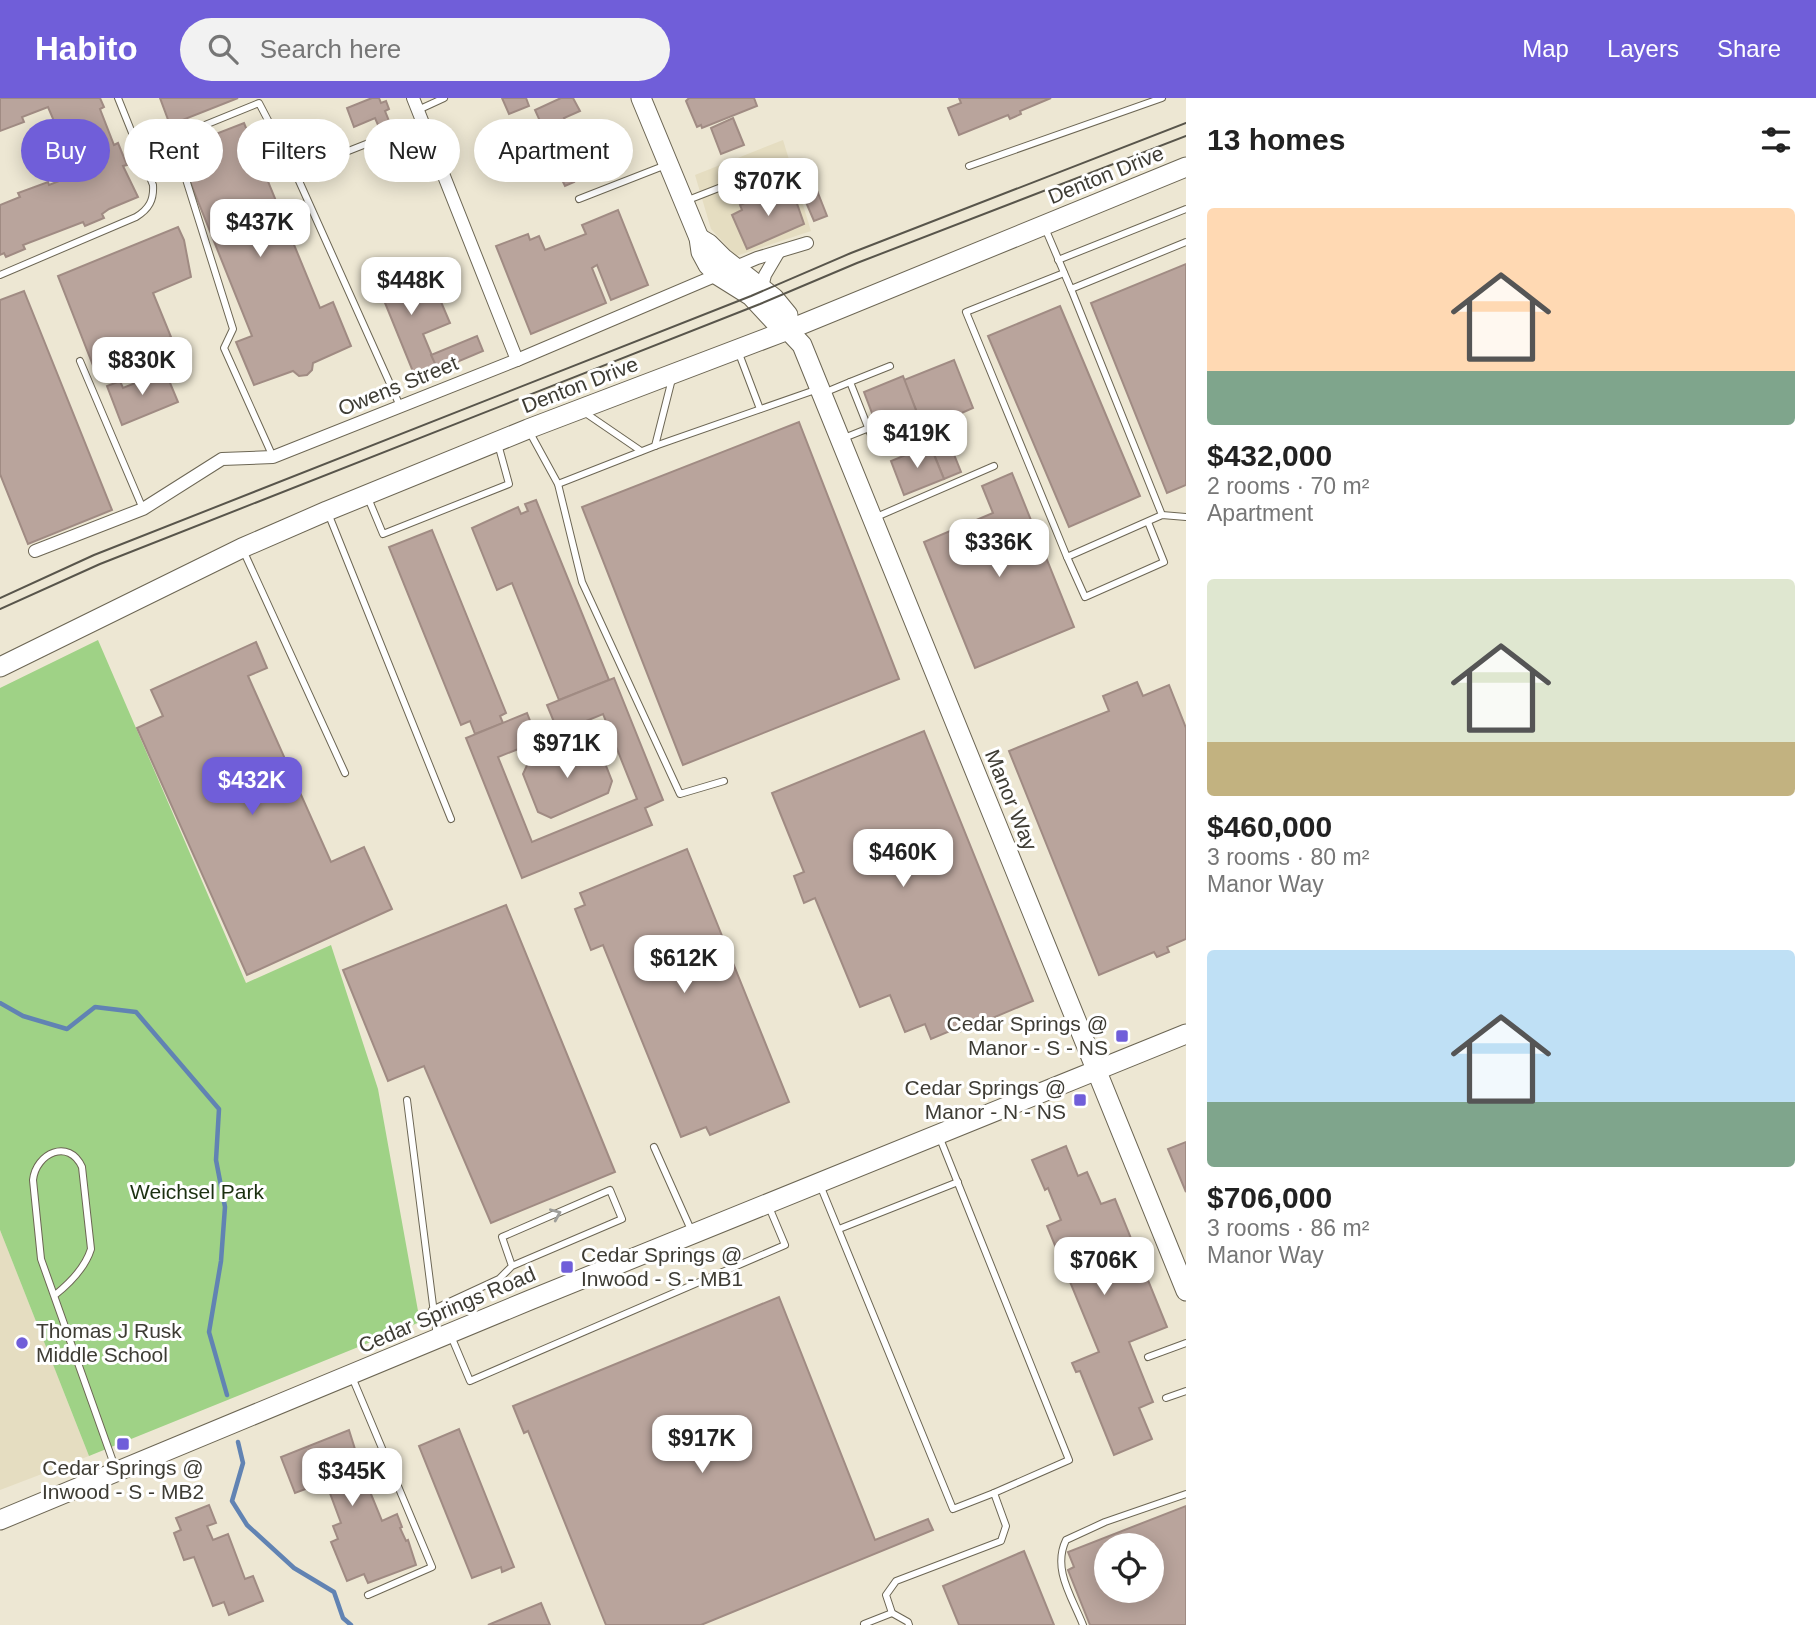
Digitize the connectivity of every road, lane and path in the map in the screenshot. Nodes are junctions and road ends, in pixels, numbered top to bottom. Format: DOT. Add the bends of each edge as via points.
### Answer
graph roads {
  1 [pos="118,98"];
  2 [pos="444,98"];
  3 [pos="641,98"];
  4 [pos="1162,98"];
  5 [pos="418,110"];
  6 [pos="267,119"];
  7 [pos="350,144"];
  8 [pos="668,165"];
  9 [pos="969,166"];
  10 [pos="1186,167"];
  11 [pos="765,170"];
  12 [pos="299,182"];
  13 [pos="579,199"];
  14 [pos="683,201"];
  15 [pos="1186,209"];
  16 [pos="1043,225"];
  17 [pos="807,243"];
  18 [pos="1186,243"];
  19 [pos="778,253"];
  20 [pos="1058,260"];
  21 [pos="727,272"];
  22 [pos="1064,273"];
  23 [pos="0,275"];
  24 [pos="762,287"];
  25 [pos="1071,289"];
  26 [pos="788,330"];
  27 [pos="737,349"];
  28 [pos="517,360"];
  29 [pos="80,361"];
  30 [pos="890,366"];
  31 [pos="673,374"];
  32 [pos="850,382"];
  33 [pos="821,391"];
  34 [pos="400,407"];
  35 [pos="580,409"];
  36 [pos="760,409"];
  37 [pos="869,428"];
  38 [pos="917,428"];
  39 [pos="528,429"];
  40 [pos="841,440"];
  41 [pos="497,442"];
  42 [pos="655,446"];
  43 [pos="642,451"];
  44 [pos="273,457"];
  45 [pos="994,466"];
  46 [pos="558,484"];
  47 [pos="367,495"];
  48 [pos="143,509"];
  49 [pos="327,511"];
  50 [pos="1162,516"];
  51 [pos="1186,517"];
  52 [pos="873,518"];
  53 [pos="1148,522"];
  54 [pos="242,548"];
  55 [pos="35,551"];
  56 [pos="1067,557"];
  57 [pos="0,667"];
  58 [pos="345,773"];
  59 [pos="724,781"];
  60 [pos="451,819"];
  61 [pos="1186,1034"];
  62 [pos="1096,1071"];
  63 [pos="407,1100"];
  64 [pos="939,1135"];
  65 [pos="654,1147"];
  66 [pos="958,1182"];
  67 [pos="820,1183"];
  68 [pos="768,1204"];
  69 [pos="839,1229"];
  70 [pos="693,1234"];
  71 [pos="512,1266"];
  72 [pos="1186,1291"];
  73 [pos="55,1295"];
  74 [pos="432,1310"];
  75 [pos="444,1336"];
  76 [pos="1186,1343"];
  77 [pos="1148,1357"];
  78 [pos="351,1375"];
  79 [pos="1186,1391"];
  80 [pos="1166,1398"];
  81 [pos="116,1472"];
  82 [pos="994,1493"];
  83 [pos="1186,1494"];
  84 [pos="0,1520"];
  85 [pos="368,1595"];
  86 [pos="892,1613"];
  87 [pos="863,1625"];
  88 [pos="909,1625"];
  89 [pos="1083,1625"];
  1 -- 23 [label="lane" via="153,185 148,207"];
  2 -- 5 [label="lane"];
  3 -- 8 [label="main road, Manor Way"];
  4 -- 9 [label="lane"];
  5 -- 7 [label="lane"];
  5 -- 28 [label="street"];
  6 -- 44 [label="lane" via="259,103 173,138 233,329 224,348"];
  8 -- 13 [label="lane"];
  8 -- 14 [label="main road, Manor Way"];
  10 -- 16 [label="main road, Denton Drive"];
  11 -- 14 [label="lane"];
  12 -- 34 [label="lane"];
  14 -- 21 [label="main road, Manor Way" via="699,238 709,244"];
  15 -- 20 [label="lane"];
  16 -- 20 [label="lane"];
  16 -- 26 [label="main road, Denton Drive"];
  17 -- 19 [label="street, Owens Street"];
  18 -- 25 [label="lane"];
  19 -- 21 [label="street, Owens Street"];
  19 -- 24 [label="street"];
  20 -- 22 [label="lane"];
  21 -- 24 [label="main road, Manor Way"];
  21 -- 26 [label="main road, Manor Way"];
  21 -- 28 [label="street, Owens Street"];
  22 -- 25 [label="lane"];
  22 -- 56 [label="lane" via="966,312"];
  24 -- 26 [label="main road, Manor Way" via="788,315"];
  25 -- 50 [label="lane"];
  26 -- 27 [label="main road, Denton Drive"];
  26 -- 33 [label="main road, Manor Way" via="802,345"];
  27 -- 31 [label="main road, Denton Drive"];
  27 -- 36 [label="lane"];
  28 -- 34 [label="street, Owens Street"];
  29 -- 48 [label="lane"];
  30 -- 32 [label="lane"];
  31 -- 35 [label="main road, Denton Drive"];
  31 -- 42 [label="lane"];
  32 -- 33 [label="lane"];
  32 -- 37 [label="lane"];
  33 -- 36 [label="lane"];
  33 -- 40 [label="main road, Manor Way"];
  34 -- 44 [label="street, Owens Street"];
  35 -- 39 [label="main road, Denton Drive"];
  35 -- 43 [label="lane"];
  36 -- 42 [label="lane"];
  37 -- 38 [label="lane" via="875,445"];
  37 -- 40 [label="lane"];
  39 -- 41 [label="main road, Denton Drive"];
  39 -- 46 [label="lane"];
  40 -- 52 [label="main road, Manor Way"];
  41 -- 47 [label="main road, Denton Drive"];
  41 -- 47 [label="lane" via="509,484 383,534"];
  42 -- 43 [label="lane"];
  43 -- 46 [label="lane"];
  44 -- 48 [label="street, Owens Street" via="222,459"];
  45 -- 52 [label="lane"];
  46 -- 59 [label="lane" via="582,582 680,794"];
  47 -- 49 [label="main road, Denton Drive"];
  48 -- 55 [label="street, Owens Street"];
  49 -- 54 [label="main road, Denton Drive"];
  49 -- 60 [label="lane"];
  50 -- 51 [label="lane"];
  50 -- 53 [label="lane"];
  52 -- 62 [label="main road, Manor Way"];
  53 -- 56 [label="lane"];
  53 -- 56 [label="lane" via="1164,562 1085,597"];
  54 -- 57 [label="main road, Denton Drive"];
  54 -- 58 [label="lane"];
  61 -- 62 [label="main road, Cedar Springs Road"];
  62 -- 64 [label="main road, Cedar Springs Road"];
  62 -- 72 [label="main road, Manor Way"];
  63 -- 74 [label="lane"];
  64 -- 66 [label="lane"];
  64 -- 67 [label="main road, Cedar Springs Road"];
  65 -- 70 [label="lane"];
  66 -- 69 [label="lane"];
  66 -- 82 [label="lane" via="1069,1460"];
  67 -- 68 [label="main road, Cedar Springs Road"];
  67 -- 69 [label="lane"];
  68 -- 70 [label="main road, Cedar Springs Road"];
  68 -- 75 [label="lane" via="785,1245 470,1381"];
  69 -- 82 [label="lane" via="953,1509"];
  70 -- 75 [label="main road, Cedar Springs Road"];
  71 -- 71 [label="lane, one-way" via="502,1237 610,1191 622,1219"];
  71 -- 74 [label="lane" via="499,1279"];
  73 -- 73 [label="lane" via="70,1283 92,1249 82,1167 71,1153 52,1153 34,1171 41,1259"];
  73 -- 81 [label="lane"];
  74 -- 75 [label="lane"];
  75 -- 78 [label="main road, Cedar Springs Road"];
  76 -- 77 [label="lane"];
  78 -- 81 [label="main road, Cedar Springs Road"];
  78 -- 85 [label="lane" via="432,1567"];
  79 -- 80 [label="lane"];
  81 -- 84 [label="main road, Cedar Springs Road"];
  82 -- 86 [label="lane" via="1006,1527 1001,1541 895,1581 887,1595"];
  83 -- 89 [label="lane" via="1066,1540 1060,1569"];
  86 -- 87 [label="lane"];
  86 -- 88 [label="lane"];
}
